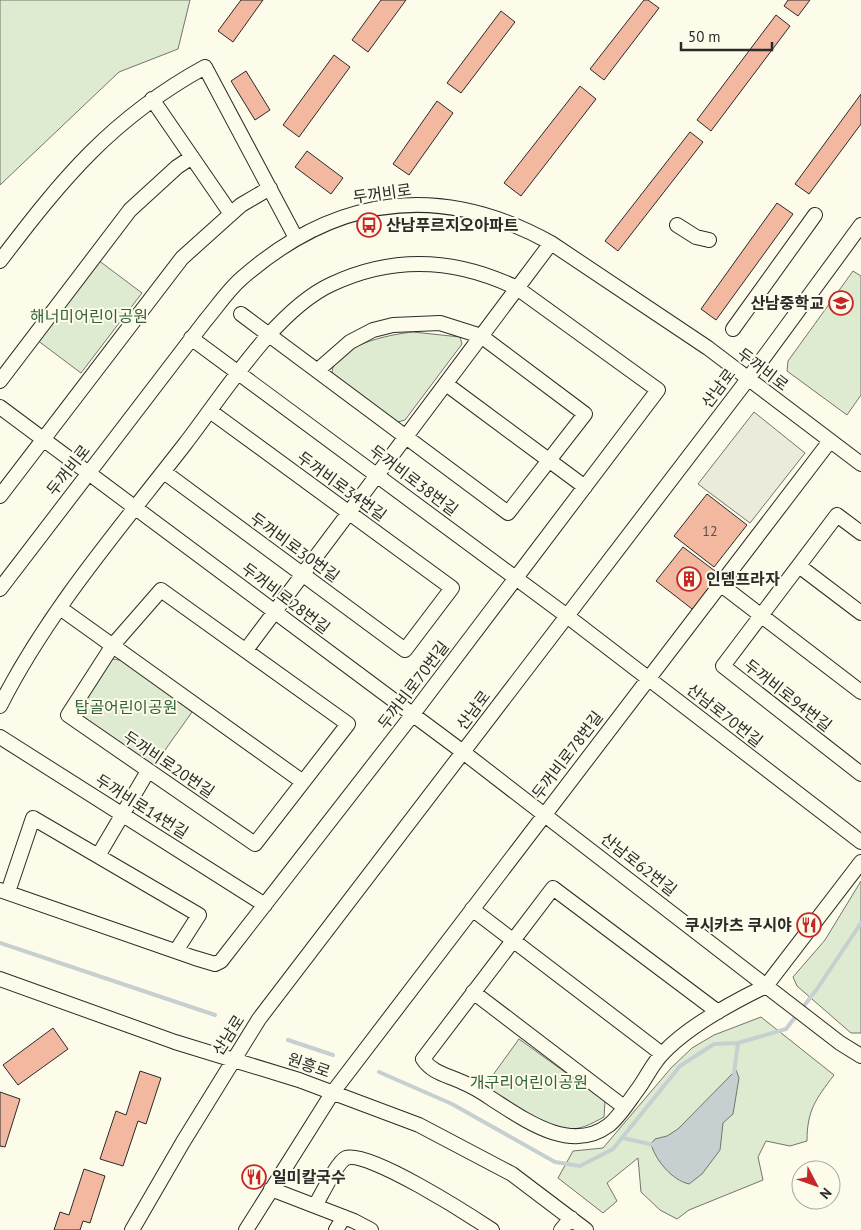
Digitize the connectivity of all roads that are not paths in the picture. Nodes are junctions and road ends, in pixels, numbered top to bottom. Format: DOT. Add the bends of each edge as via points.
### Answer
graph roads {
  1 [pos="152,99"];
  2 [pos="192,157"];
  3 [pos="270,188"];
  4 [pos="231,214"];
  5 [pos="815,215"];
  6 [pos="861,225"];
  7 [pos="700,227"];
  8 [pos="296,238"];
  9 [pos="709,240"];
  10 [pos="552,242"];
  11 [pos="0,262"];
  12 [pos="517,288"];
  13 [pos="241,314"];
  14 [pos="733,329"];
  15 [pos="270,336"];
  16 [pos="482,336"];
  17 [pos="191,338"];
  18 [pos="318,370"];
  19 [pos="239,374"];
  20 [pos="748,379"];
  21 [pos="0,382"];
  22 [pos="446,384"];
  23 [pos="0,407"];
  24 [pos="210,412"];
  25 [pos="406,437"];
  26 [pos="44,440"];
  27 [pos="830,441"];
  28 [pos="549,460"];
  29 [pos="861,464"];
  30 [pos="164,472"];
  31 [pos="88,473"];
  32 [pos="378,475"];
  33 [pos="585,487"];
  34 [pos="0,496"];
  35 [pos="136,508"];
  36 [pos="349,513"];
  37 [pos="861,534"];
  38 [pos="798,566"];
  39 [pos="303,574"];
  40 [pos="516,578"];
  41 [pos="2,581"];
  42 [pos="720,584"];
  43 [pos="60,608"];
  44 [pos="275,612"];
  45 [pos="861,613"];
  46 [pos="761,615"];
  47 [pos="567,616"];
  48 [pos="113,645"];
  49 [pos="246,650"];
  50 [pos="405,650"];
  51 [pos="649,678"];
  52 [pos="861,692"];
  53 [pos="0,706"];
  54 [pos="413,714"];
  55 [pos="0,737"];
  56 [pos="463,752"];
  57 [pos="148,771"];
  58 [pos="861,774"];
  59 [pos="303,782"];
  60 [pos="122,814"];
  61 [pos="545,814"];
  62 [pos="861,842"];
  63 [pos="98,856"];
  64 [pos="861,862"];
  65 [pos="4,891"];
  66 [pos="265,905"];
  67 [pos="472,909"];
  68 [pos="513,941"];
  69 [pos="176,951"];
  70 [pos="0,979"];
  71 [pos="766,986"];
  72 [pos="473,992"];
  73 [pos="718,1012"];
  74 [pos="662,1054"];
  75 [pos="861,1056"];
  76 [pos="233,1059"];
  77 [pos="333,1092"];
  78 [pos="624,1107"];
  79 [pos="271,1189"];
  80 [pos="315,1206"];
  81 [pos="344,1218"];
  82 [pos="571,1218"];
  83 [pos="132,1230"];
  84 [pos="246,1230"];
  85 [pos="336,1230"];
  86 [pos="371,1230"];
  87 [pos="492,1230"];
  88 [pos="561,1230"];
  89 [pos="586,1230"];
  1 -- 2 [label="street"];
  1 -- 3 [label="street" via="205,67"];
  1 -- 11 [label="street" via="102,140 68,174"];
  2 -- 4 [label="street"];
  2 -- 21 [label="street" via="130,210"];
  3 -- 4 [label="street"];
  3 -- 8 [label="street"];
  4 -- 26 [label="street" via="182,258"];
  5 -- 14 [label="street"];
  6 -- 20 [label="street, 산남로"];
  7 -- 9 [label="street" via="677,225"];
  8 -- 10 [label="street, 두꺼비로" via="362,211 395,206 446,205 490,214"];
  8 -- 17 [label="street, 두꺼비로" via="240,279"];
  10 -- 12 [label="street"];
  10 -- 20 [label="street, 두꺼비로"];
  12 -- 15 [label="street" via="473,271 437,263 382,266 331,284 292,312"];
  12 -- 16 [label="street"];
  12 -- 33 [label="street, 두꺼비로70번길" via="658,390"];
  13 -- 15 [label="street"];
  15 -- 18 [label="street"];
  15 -- 19 [label="street"];
  16 -- 18 [label="street" via="440,323 393,324 350,342"];
  16 -- 22 [label="street"];
  16 -- 28 [label="street" via="585,414"];
  17 -- 19 [label="street, 두꺼비로38번길"];
  17 -- 31 [label="street, 두꺼비로"];
  18 -- 25 [label="street"];
  19 -- 24 [label="street"];
  19 -- 32 [label="street, 두꺼비로38번길"];
  20 -- 27 [label="street, 두꺼비로"];
  20 -- 47 [label="street, 산남로"];
  22 -- 25 [label="street"];
  22 -- 28 [label="street"];
  23 -- 26 [label="street, 두꺼비로28번길"];
  24 -- 30 [label="street"];
  24 -- 36 [label="street, 두꺼비로34번길"];
  25 -- 28 [label="street" via="508,514"];
  25 -- 32 [label="street"];
  26 -- 31 [label="street, 두꺼비로28번길"];
  26 -- 34 [label="street"];
  27 -- 29 [label="street, 두꺼비로"];
  27 -- 42 [label="street, 두꺼비로78번길"];
  28 -- 33 [label="street"];
  30 -- 35 [label="street"];
  30 -- 39 [label="street, 두꺼비로30번길"];
  31 -- 35 [label="street, 두꺼비로28번길"];
  31 -- 41 [label="street, 두꺼비로"];
  32 -- 36 [label="street"];
  32 -- 40 [label="street, 두꺼비로38번길"];
  33 -- 40 [label="street, 두꺼비로70번길"];
  35 -- 43 [label="street"];
  35 -- 44 [label="street, 두꺼비로28번길"];
  36 -- 39 [label="street"];
  36 -- 50 [label="street, 두꺼비로34번길" via="452,588"];
  37 -- 38 [label="street, 두꺼비로94번길" via="837,515"];
  38 -- 45 [label="street"];
  38 -- 46 [label="street, 두꺼비로94번길"];
  39 -- 44 [label="street"];
  39 -- 50 [label="street, 두꺼비로30번길"];
  40 -- 47 [label="street, 두꺼비로38번길"];
  40 -- 54 [label="street, 두꺼비로70번길"];
  42 -- 46 [label="street"];
  42 -- 51 [label="street, 두꺼비로78번길"];
  43 -- 48 [label="street"];
  43 -- 53 [label="street" via="16,675"];
  44 -- 49 [label="street"];
  44 -- 54 [label="street, 두꺼비로28번길"];
  46 -- 52 [label="street"];
  46 -- 58 [label="street, 두꺼비로94번길" via="722,666"];
  47 -- 51 [label="street, 산남로70번길"];
  47 -- 56 [label="street, 산남로"];
  48 -- 49 [label="street, 두꺼비로20번길" via="161,590"];
  48 -- 57 [label="street, 두꺼비로20번길" via="68,715"];
  48 -- 59 [label="street"];
  49 -- 59 [label="street, 두꺼비로20번길" via="348,724"];
  51 -- 61 [label="street, 두꺼비로78번길"];
  51 -- 62 [label="street, 산남로70번길"];
  54 -- 56 [label="street, 두꺼비로28번길"];
  54 -- 66 [label="street, 두꺼비로70번길"];
  55 -- 60 [label="street, 두꺼비로14번길"];
  56 -- 61 [label="street, 산남로62번길"];
  56 -- 76 [label="street, 산남로" via="295,970"];
  57 -- 59 [label="street, 두꺼비로20번길" via="255,844"];
  57 -- 60 [label="street"];
  60 -- 63 [label="street"];
  60 -- 66 [label="street, 두꺼비로14번길"];
  61 -- 67 [label="street, 두꺼비로78번길"];
  61 -- 71 [label="street, 산남로62번길"];
  63 -- 65 [label="street, 두꺼비로70번길" via="33,818"];
  63 -- 69 [label="street, 두꺼비로70번길" via="199,915"];
  64 -- 71 [label="street"];
  65 -- 69 [label="street, 두꺼비로70번길"];
  66 -- 69 [label="street, 두꺼비로70번길" via="221,961 215,964"];
  67 -- 68 [label="street"];
  67 -- 77 [label="street, 두꺼비로78번길"];
  68 -- 72 [label="street"];
  68 -- 73 [label="street" via="553,888"];
  68 -- 74 [label="street"];
  70 -- 76 [label="street, 원흥로"];
  71 -- 73 [label="street"];
  71 -- 75 [label="street, 산남로62번길"];
  72 -- 78 [label="street"];
  72 -- 78 [label="street" via="423,1059 428,1066 554,1134 582,1136 596,1133 610,1124"];
  73 -- 74 [label="street"];
  74 -- 78 [label="street"];
  76 -- 77 [label="street, 원흥로"];
  76 -- 83 [label="street, 산남로"];
  77 -- 79 [label="street, 두꺼비로78번길"];
  77 -- 82 [label="street, 원흥로" via="419,1125 474,1152 512,1174"];
  79 -- 80 [label="street"];
  79 -- 84 [label="street, 두꺼비로78번길"];
  80 -- 81 [label="street"];
  80 -- 87 [label="street" via="340,1164 346,1158 355,1157 435,1193"];
  81 -- 85 [label="street"];
  81 -- 86 [label="street"];
  82 -- 88 [label="street"];
  82 -- 89 [label="street, 원흥로"];
}
